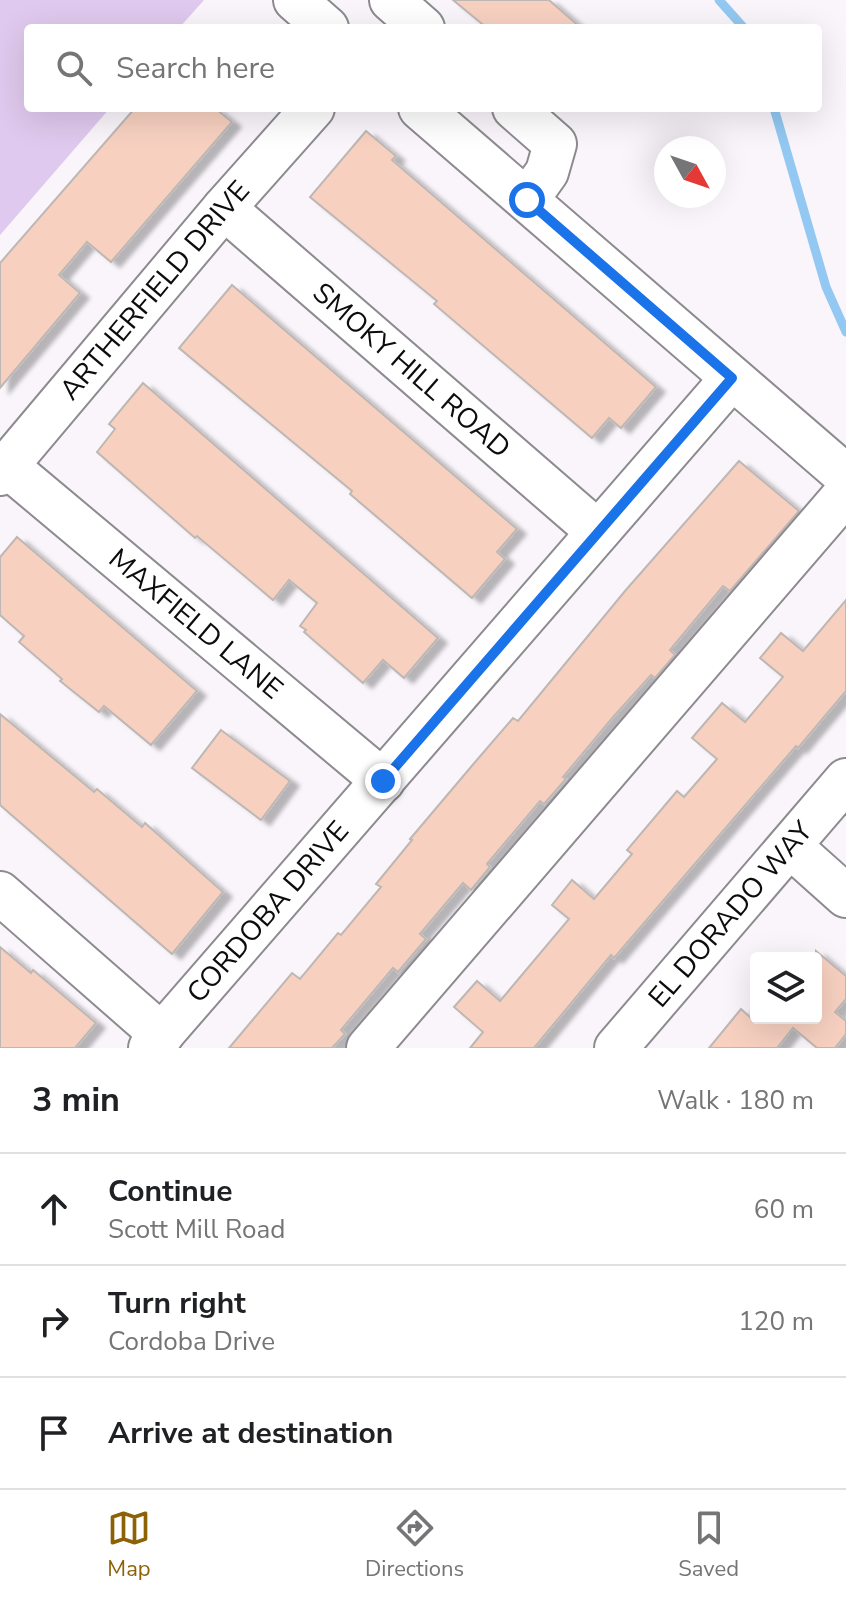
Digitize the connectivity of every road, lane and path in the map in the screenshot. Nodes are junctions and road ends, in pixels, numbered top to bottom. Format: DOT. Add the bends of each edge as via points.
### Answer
graph roads {
  1 [pos="295,0"];
  2 [pos="391,0"];
  3 [pos="322,24"];
  4 [pos="418,24"];
  5 [pos="309,112"];
  6 [pos="425,112"];
  7 [pos="519,112"];
  8 [pos="527,200"];
  9 [pos="224,208"];
  10 [pos="732,378"];
  11 [pos="4,470"];
  12 [pos="846,476"];
  13 [pos="846,493"];
  14 [pos="598,532"];
  15 [pos="846,780"];
  16 [pos="383,781"];
  17 [pos="790,846"];
  18 [pos="0,893"];
  19 [pos="846,896"];
  20 [pos="156,1041"];
  21 [pos="368,1048"];
  22 [pos="616,1048"];
  1 -- 3 [label="street"];
  2 -- 4 [label="street"];
  5 -- 9 [label="street, ARTHERFIELD DRIVE"];
  6 -- 8 [label="street"];
  7 -- 8 [label="street" via="555,144 547,172"];
  8 -- 10 [label="street"];
  9 -- 11 [label="street, ARTHERFIELD DRIVE"];
  9 -- 14 [label="street, SMOKY HILL ROAD"];
  10 -- 12 [label="street"];
  10 -- 14 [label="street, CORDOBA DRIVE"];
  11 -- 16 [label="street, MAXFIELD LANE"];
  13 -- 21 [label="street"];
  14 -- 16 [label="street, CORDOBA DRIVE"];
  15 -- 17 [label="street, EL DORADO WAY"];
  16 -- 20 [label="street, CORDOBA DRIVE"];
  17 -- 19 [label="street"];
  17 -- 22 [label="street, EL DORADO WAY"];
  18 -- 20 [label="street"];
}
